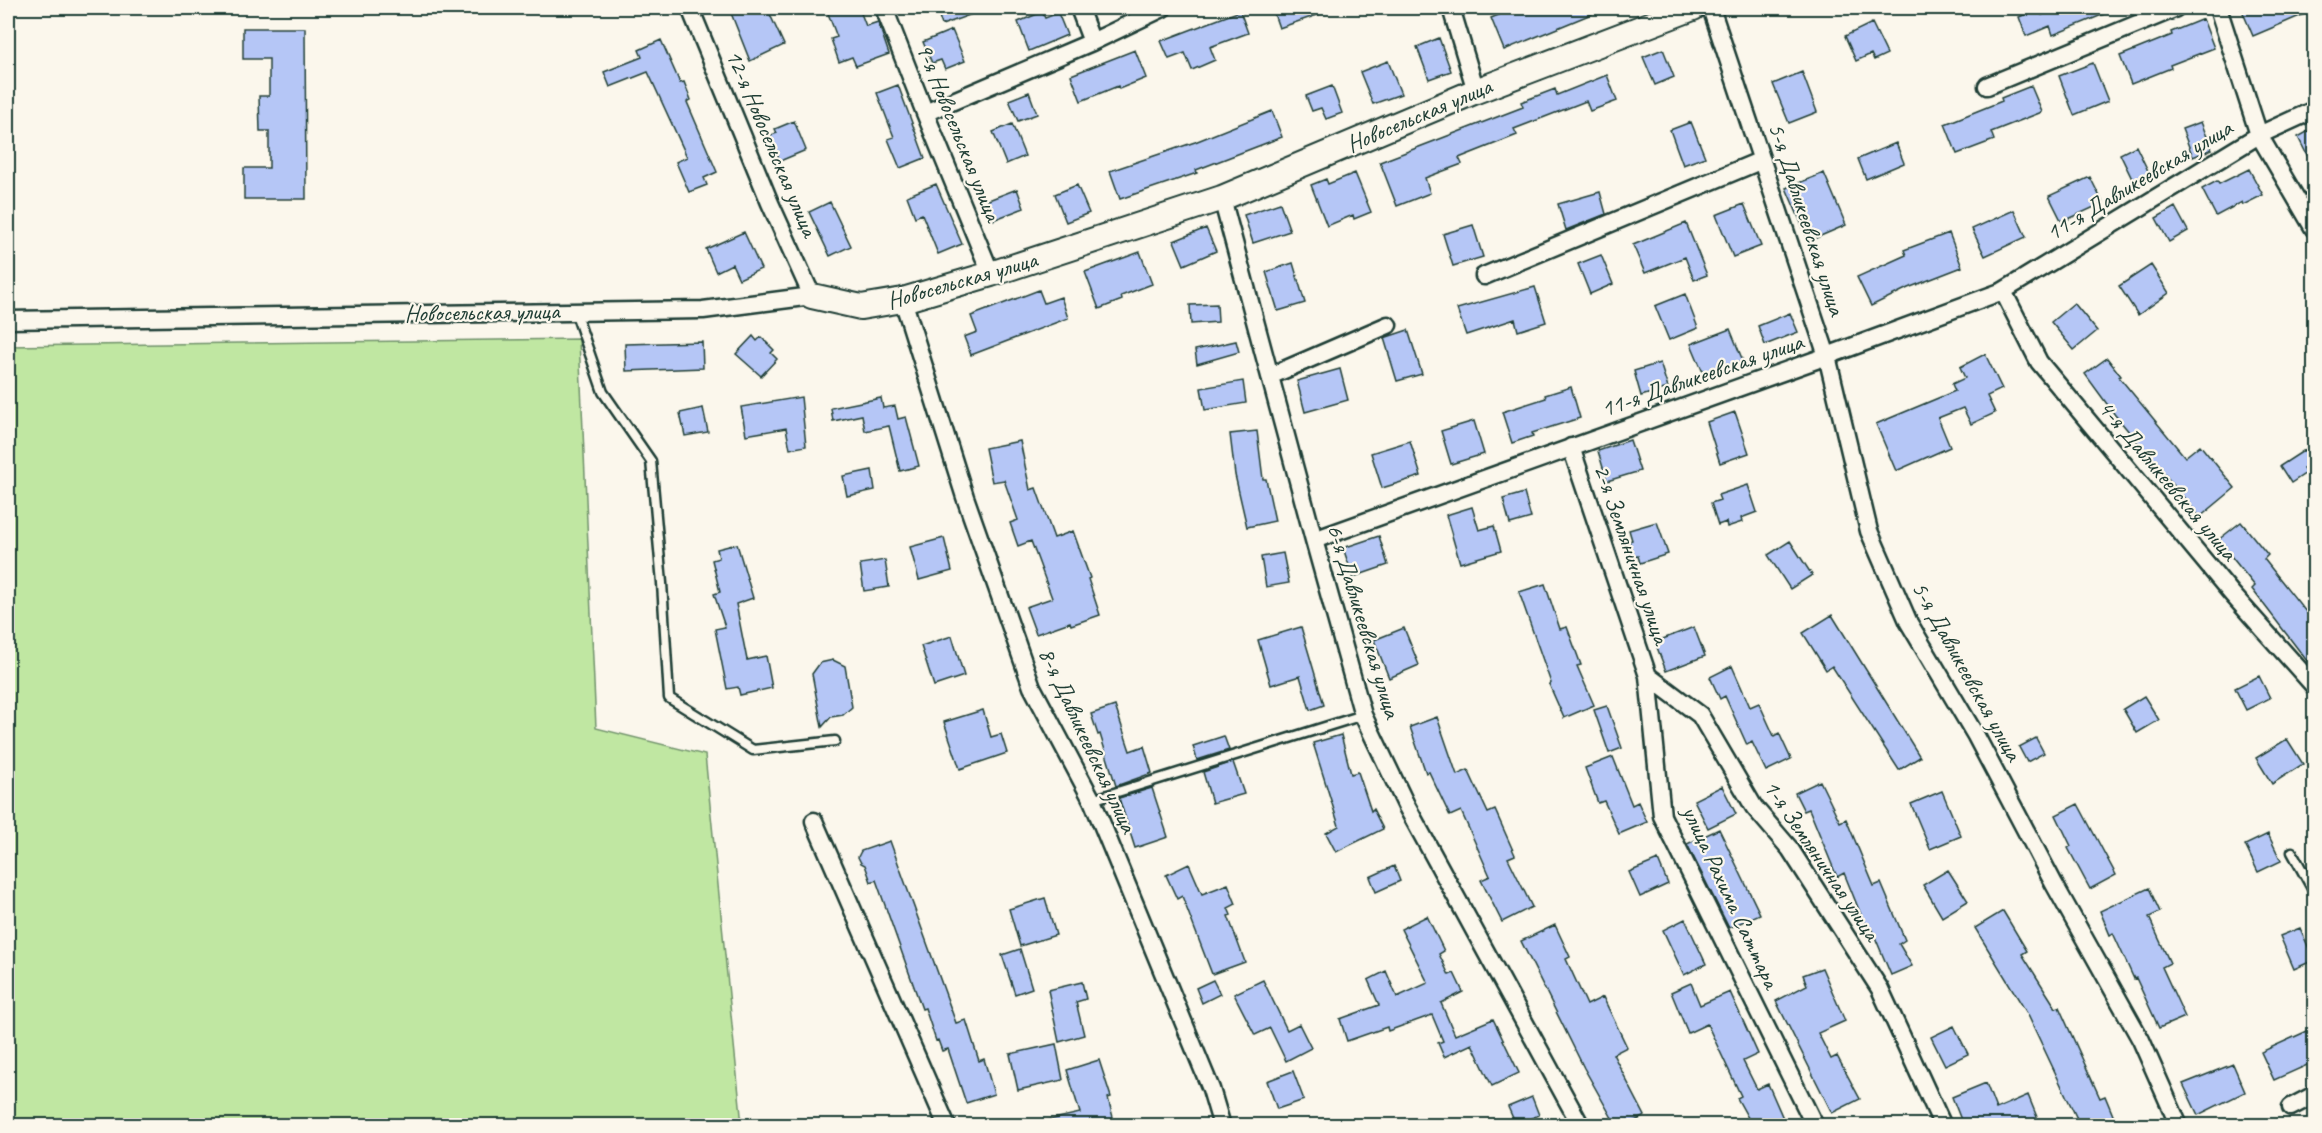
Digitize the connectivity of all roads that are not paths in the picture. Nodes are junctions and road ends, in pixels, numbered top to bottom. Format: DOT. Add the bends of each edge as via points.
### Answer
graph roads {
  1 [pos="690,8"];
  2 [pos="884,8"];
  3 [pos="1079,8"];
  4 [pos="1163,8"];
  5 [pos="1451,8"];
  6 [pos="1711,8"];
  7 [pos="2176,8"];
  8 [pos="2218,8"];
  9 [pos="1681,10"];
  10 [pos="1092,42"];
  11 [pos="1987,86"];
  12 [pos="1476,91"];
  13 [pos="2314,110"];
  14 [pos="925,113"];
  15 [pos="2259,135"];
  16 [pos="1762,160"];
  17 [pos="1222,198"];
  18 [pos="2314,229"];
  19 [pos="991,274"];
  20 [pos="1484,276"];
  21 [pos="2003,291"];
  22 [pos="813,296"];
  23 [pos="903,300"];
  24 [pos="575,311"];
  25 [pos="8,320"];
  26 [pos="1388,325"];
  27 [pos="1827,356"];
  28 [pos="1270,376"];
  29 [pos="1571,447"];
  30 [pos="1314,540"];
  31 [pos="1648,676"];
  32 [pos="2314,686"];
  33 [pos="1363,715"];
  34 [pos="836,741"];
  35 [pos="1092,800"];
  36 [pos="814,821"];
  37 [pos="2292,852"];
  38 [pos="2314,892"];
  39 [pos="2314,1095"];
  40 [pos="2291,1107"];
  41 [pos="947,1125"];
  42 [pos="1222,1125"];
  43 [pos="1581,1125"];
  44 [pos="1815,1125"];
  45 [pos="1943,1125"];
  46 [pos="2179,1125"];
  1 -- 22 [label="street, 12-я Новосельская улица" via="770,203"];
  2 -- 14 [label="street, 9-я Новосельская улица"];
  3 -- 10 [label="street"];
  4 -- 10 [label="street"];
  5 -- 12 [label="street"];
  6 -- 16 [label="street, 5-я Давликеевская улица"];
  7 -- 11 [label="street"];
  8 -- 15 [label="street"];
  9 -- 12 [label="street, Новосельская улица"];
  10 -- 14 [label="street"];
  12 -- 17 [label="street, Новосельская улица"];
  13 -- 15 [label="street, 11-я Давликеевская улица"];
  14 -- 19 [label="street, 9-я Новосельская улица"];
  15 -- 18 [label="street"];
  15 -- 21 [label="street, 11-я Давликеевская улица"];
  16 -- 20 [label="street"];
  16 -- 27 [label="street, 5-я Давликеевская улица"];
  17 -- 19 [label="street, Новосельская улица"];
  17 -- 28 [label="street, 6-я Давликеевская улица"];
  19 -- 23 [label="street, Новосельская улица"];
  21 -- 27 [label="street, 11-я Давликеевская улица"];
  21 -- 32 [label="street, 4-я Давликеевская улица" via="2039,362"];
  22 -- 23 [label="street, Новосельская улица" via="861,307"];
  22 -- 24 [label="street, Новосельская улица" via="703,310"];
  23 -- 35 [label="street, 8-я Давликеевская улица" via="965,497 1032,687"];
  24 -- 25 [label="street, Новосельская улица"];
  24 -- 34 [label="lane" via="603,392 651,461 669,699 753,750"];
  26 -- 28 [label="street"];
  27 -- 29 [label="street, 11-я Давликеевская улица"];
  27 -- 46 [label="street, 5-я Давликеевская улица" via="1869,531 1909,623 1976,736 2141,1040"];
  28 -- 30 [label="street, 6-я Давликеевская улица"];
  29 -- 30 [label="street, 11-я Давликеевская улица"];
  29 -- 31 [label="street, 2-я Земляничная улица"];
  30 -- 33 [label="street, 6-я Давликеевская улица"];
  31 -- 44 [label="street, улица Рахима Саттара" via="1662,816"];
  31 -- 45 [label="street, 1-я Земляничная улица" via="1700,715 1754,807 1790,849 1880,989"];
  33 -- 35 [label="lane"];
  33 -- 43 [label="street, 6-я Давликеевская улица" via="1407,807"];
  35 -- 42 [label="street, 8-я Давликеевская улица" via="1211,1089"];
  36 -- 41 [label="street"];
  37 -- 38 [label="lane"];
  39 -- 40 [label="street"];
}
